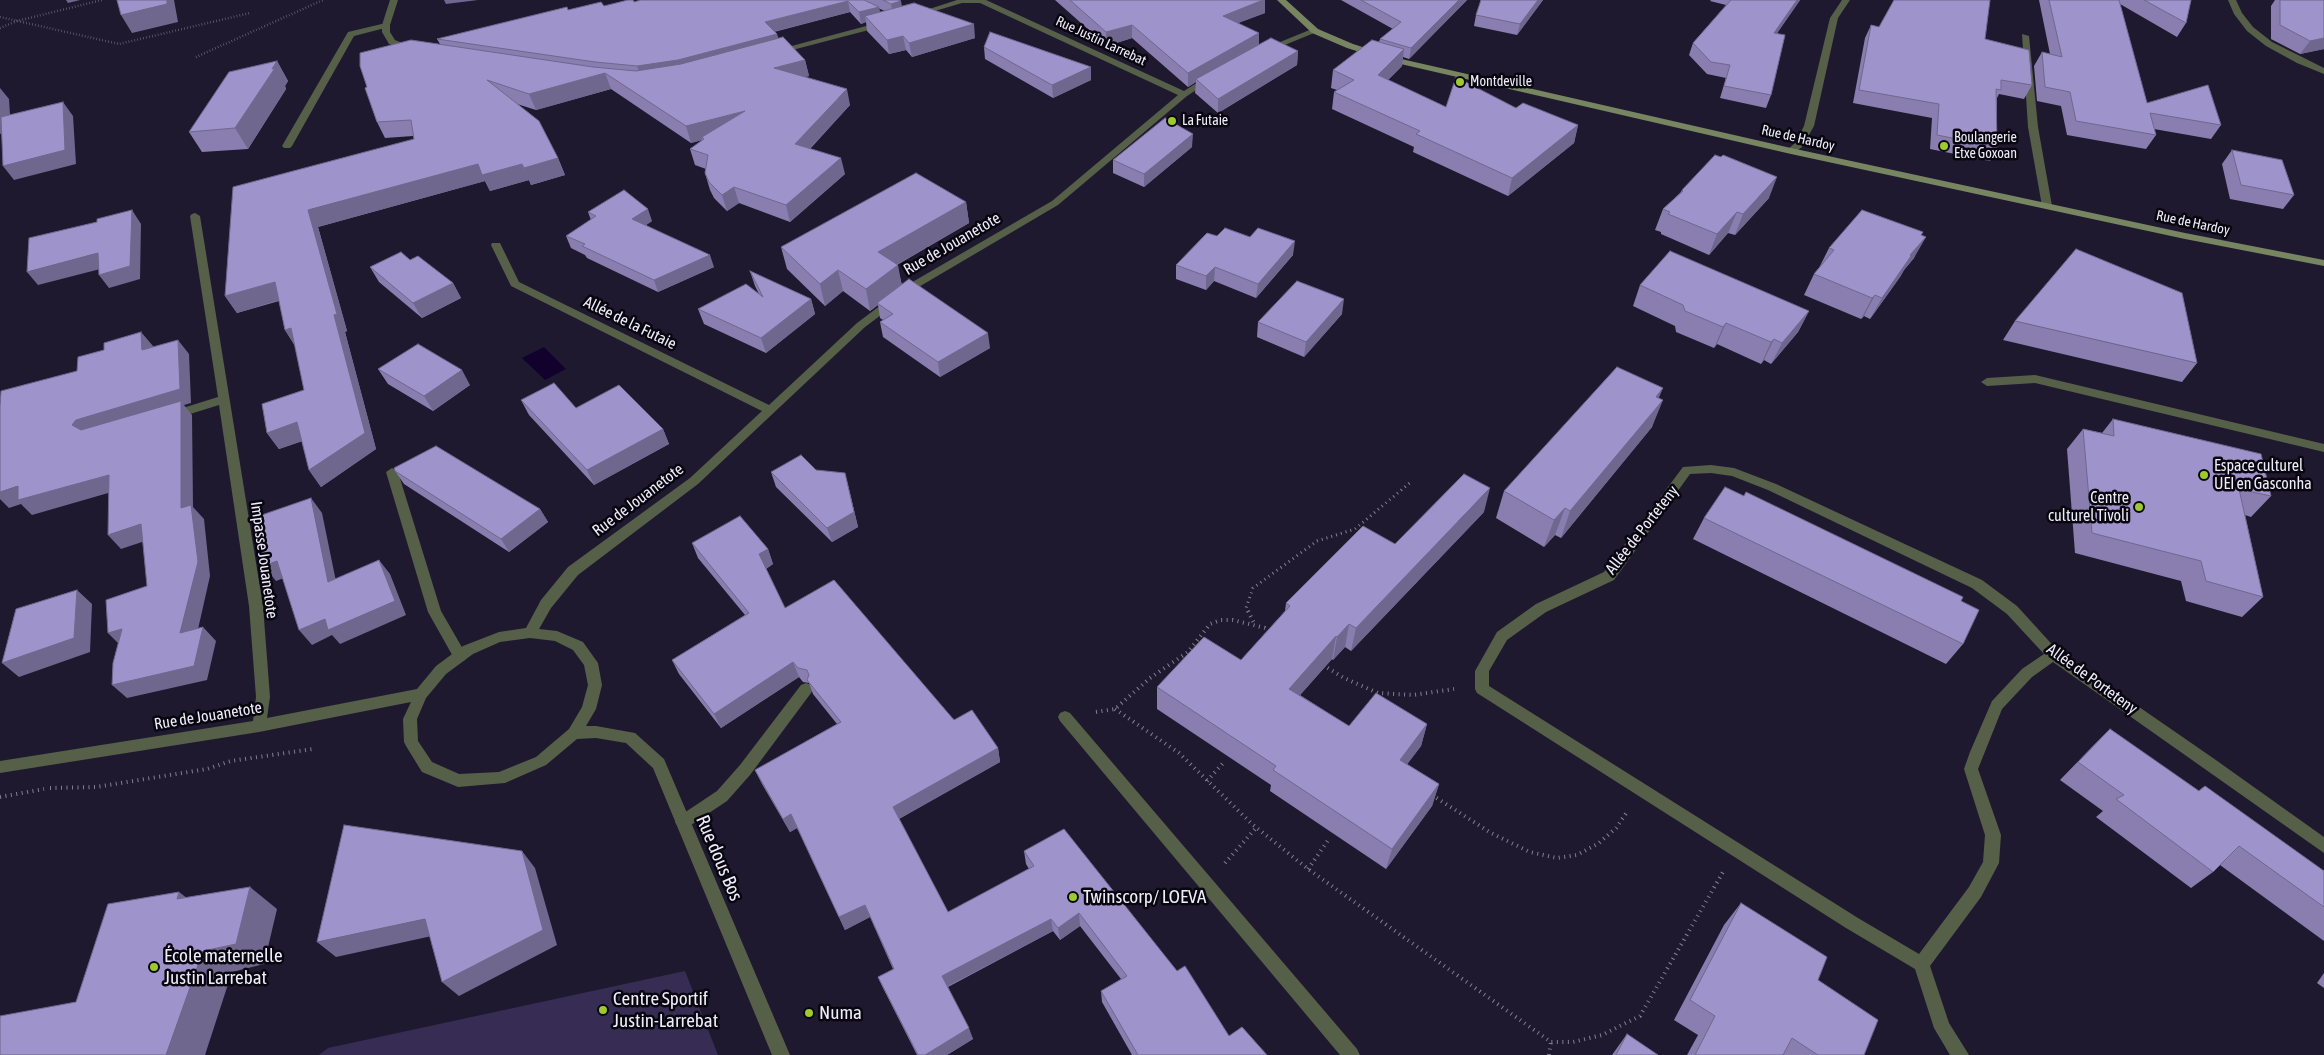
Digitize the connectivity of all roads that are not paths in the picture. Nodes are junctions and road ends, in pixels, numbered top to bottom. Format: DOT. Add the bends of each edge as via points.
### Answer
graph roads {
  1 [pos="394,0"];
  2 [pos="1281,0"];
  3 [pos="1846,0"];
  4 [pos="2232,0"];
  5 [pos="980,1"];
  6 [pos="906,17"];
  7 [pos="895,20"];
  8 [pos="386,25"];
  9 [pos="1315,31"];
  10 [pos="2025,36"];
  11 [pos="424,52"];
  12 [pos="769,53"];
  13 [pos="1255,53"];
  14 [pos="2324,71"];
  15 [pos="1216,76"];
  16 [pos="1184,94"];
  17 [pos="287,146"];
  18 [pos="1791,151"];
  19 [pos="2047,206"];
  20 [pos="195,216"];
  21 [pos="496,245"];
  22 [pos="2324,263"];
  23 [pos="1987,382"];
  24 [pos="224,400"];
  25 [pos="770,410"];
  26 [pos="158,420"];
  27 [pos="2324,448"];
  28 [pos="392,472"];
  29 [pos="530,633"];
  30 [pos="2053,655"];
  31 [pos="460,656"];
  32 [pos="806,689"];
  33 [pos="421,694"];
  34 [pos="1065,717"];
  35 [pos="260,726"];
  36 [pos="574,733"];
  37 [pos="0,767"];
  38 [pos="683,822"];
  39 [pos="2324,846"];
  40 [pos="1921,964"];
  41 [pos="781,1055"];
  42 [pos="1351,1055"];
  43 [pos="1960,1055"];
  1 -- 8 [label="street"];
  2 -- 9 [label="street, Rue de Hardoy"];
  3 -- 18 [label="street" via="1834,18 1808,126"];
  4 -- 14 [label="street" via="2250,29 2269,44"];
  5 -- 6 [label="street" via="962,1"];
  5 -- 16 [label="street, Rue Justin Larrebat"];
  7 -- 12 [label="street"];
  8 -- 11 [label="street" via="392,42"];
  8 -- 17 [label="street" via="351,34"];
  9 -- 13 [label="street"];
  9 -- 18 [label="street, Rue de Hardoy" via="1395,60"];
  10 -- 19 [label="street" via="2034,127"];
  15 -- 16 [label="street, Rue de Jouanetote"];
  16 -- 25 [label="street, Rue de Jouanetote" via="1055,203 913,286 861,325"];
  18 -- 19 [label="street, Rue de Hardoy"];
  19 -- 22 [label="street, Rue de Hardoy"];
  20 -- 24 [label="street, Impasse Jouanetote"];
  21 -- 25 [label="street, Allée de la Futaie" via="515,284"];
  23 -- 27 [label="street" via="2034,378"];
  24 -- 26 [label="street"];
  24 -- 35 [label="street, Impasse Jouanetote" via="256,606 263,697"];
  25 -- 29 [label="street, Rue de Jouanetote" via="694,480 573,571 546,604"];
  28 -- 31 [label="street" via="436,612"];
  29 -- 31 [label="street" via="499,637"];
  29 -- 36 [label="street" via="557,636 578,646 591,663 595,685 589,709"];
  30 -- 39 [label="street, Allée de Porteteny"];
  30 -- 40 [label="street" via="2027,673 1998,705 1977,752 1970,769 1993,835 1991,863 1975,892"];
  30 -- 40 [label="street, Allée de Porteteny" via="2012,610 1977,584 1734,472 1687,470 1609,576 1541,608 1502,636 1482,670 1482,689"];
  31 -- 33 [label="street" via="441,670"];
  32 -- 38 [label="street" via="722,796"];
  33 -- 35 [label="street, Rue de Jouanetote"];
  33 -- 36 [label="street" via="410,719 410,742 427,767 458,780 500,778 541,761"];
  34 -- 42 [label="street"];
  35 -- 37 [label="street, Rue de Jouanetote"];
  36 -- 38 [label="street, Rue dous Bos" via="596,732 630,737 658,764"];
  38 -- 41 [label="street, Rue dous Bos"];
  40 -- 43 [label="street" via="1942,1028"];
}
